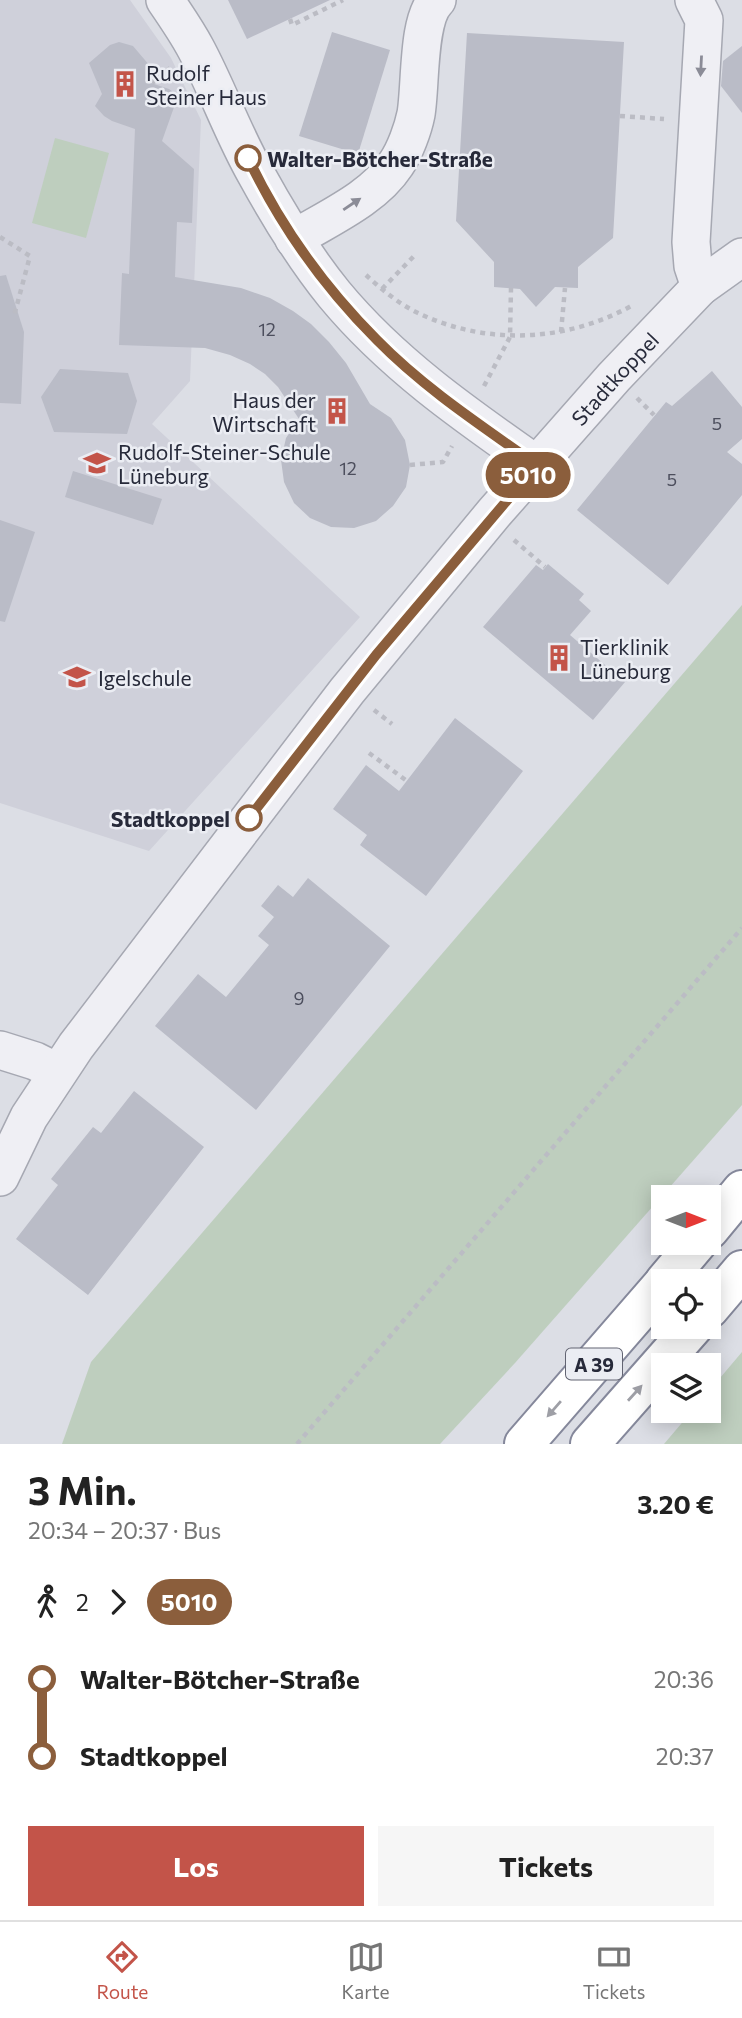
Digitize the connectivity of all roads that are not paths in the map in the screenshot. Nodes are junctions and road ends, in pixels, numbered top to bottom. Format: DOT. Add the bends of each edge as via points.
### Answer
graph roads {
  1 [pos="164,0"];
  2 [pos="437,0"];
  3 [pos="694,0"];
  4 [pos="293,239"];
  5 [pos="742,257"];
  6 [pos="700,288"];
  7 [pos="537,465"];
  8 [pos="0,1051"];
  9 [pos="57,1072"];
  10 [pos="0,1177"];
  11 [pos="742,1190"];
  12 [pos="721,1215"];
  13 [pos="687,1255"];
  14 [pos="675,1269"];
  15 [pos="742,1270"];
  16 [pos="721,1295"];
  17 [pos="651,1297"];
  18 [pos="683,1339"];
  19 [pos="524,1444"];
  20 [pos="590,1444"];
  1 -- 4 [label="street" via="196,48 254,171"];
  4 -- 2 [label="street, one-way" via="360,198 397,163 416,115 425,22"];
  3 -- 6 [label="street, one-way" via="704,20 691,242"];
  4 -- 7 [label="street" via="378,342"];
  5 -- 6 [label="street, Stadtkoppel"];
  6 -- 7 [label="street, Stadtkoppel"];
  7 -- 9 [label="street, Stadtkoppel" via="347,691"];
  8 -- 9 [label="street"];
  9 -- 10 [label="street, Stadtkoppel"];
  11 -- 12 [label="highway"];
  13 -- 14 [label="highway, A 39"];
  15 -- 16 [label="highway"];
  17 -- 19 [label="highway, A 39, one-way"];
  20 -- 18 [label="highway, A 39, one-way"];
}
